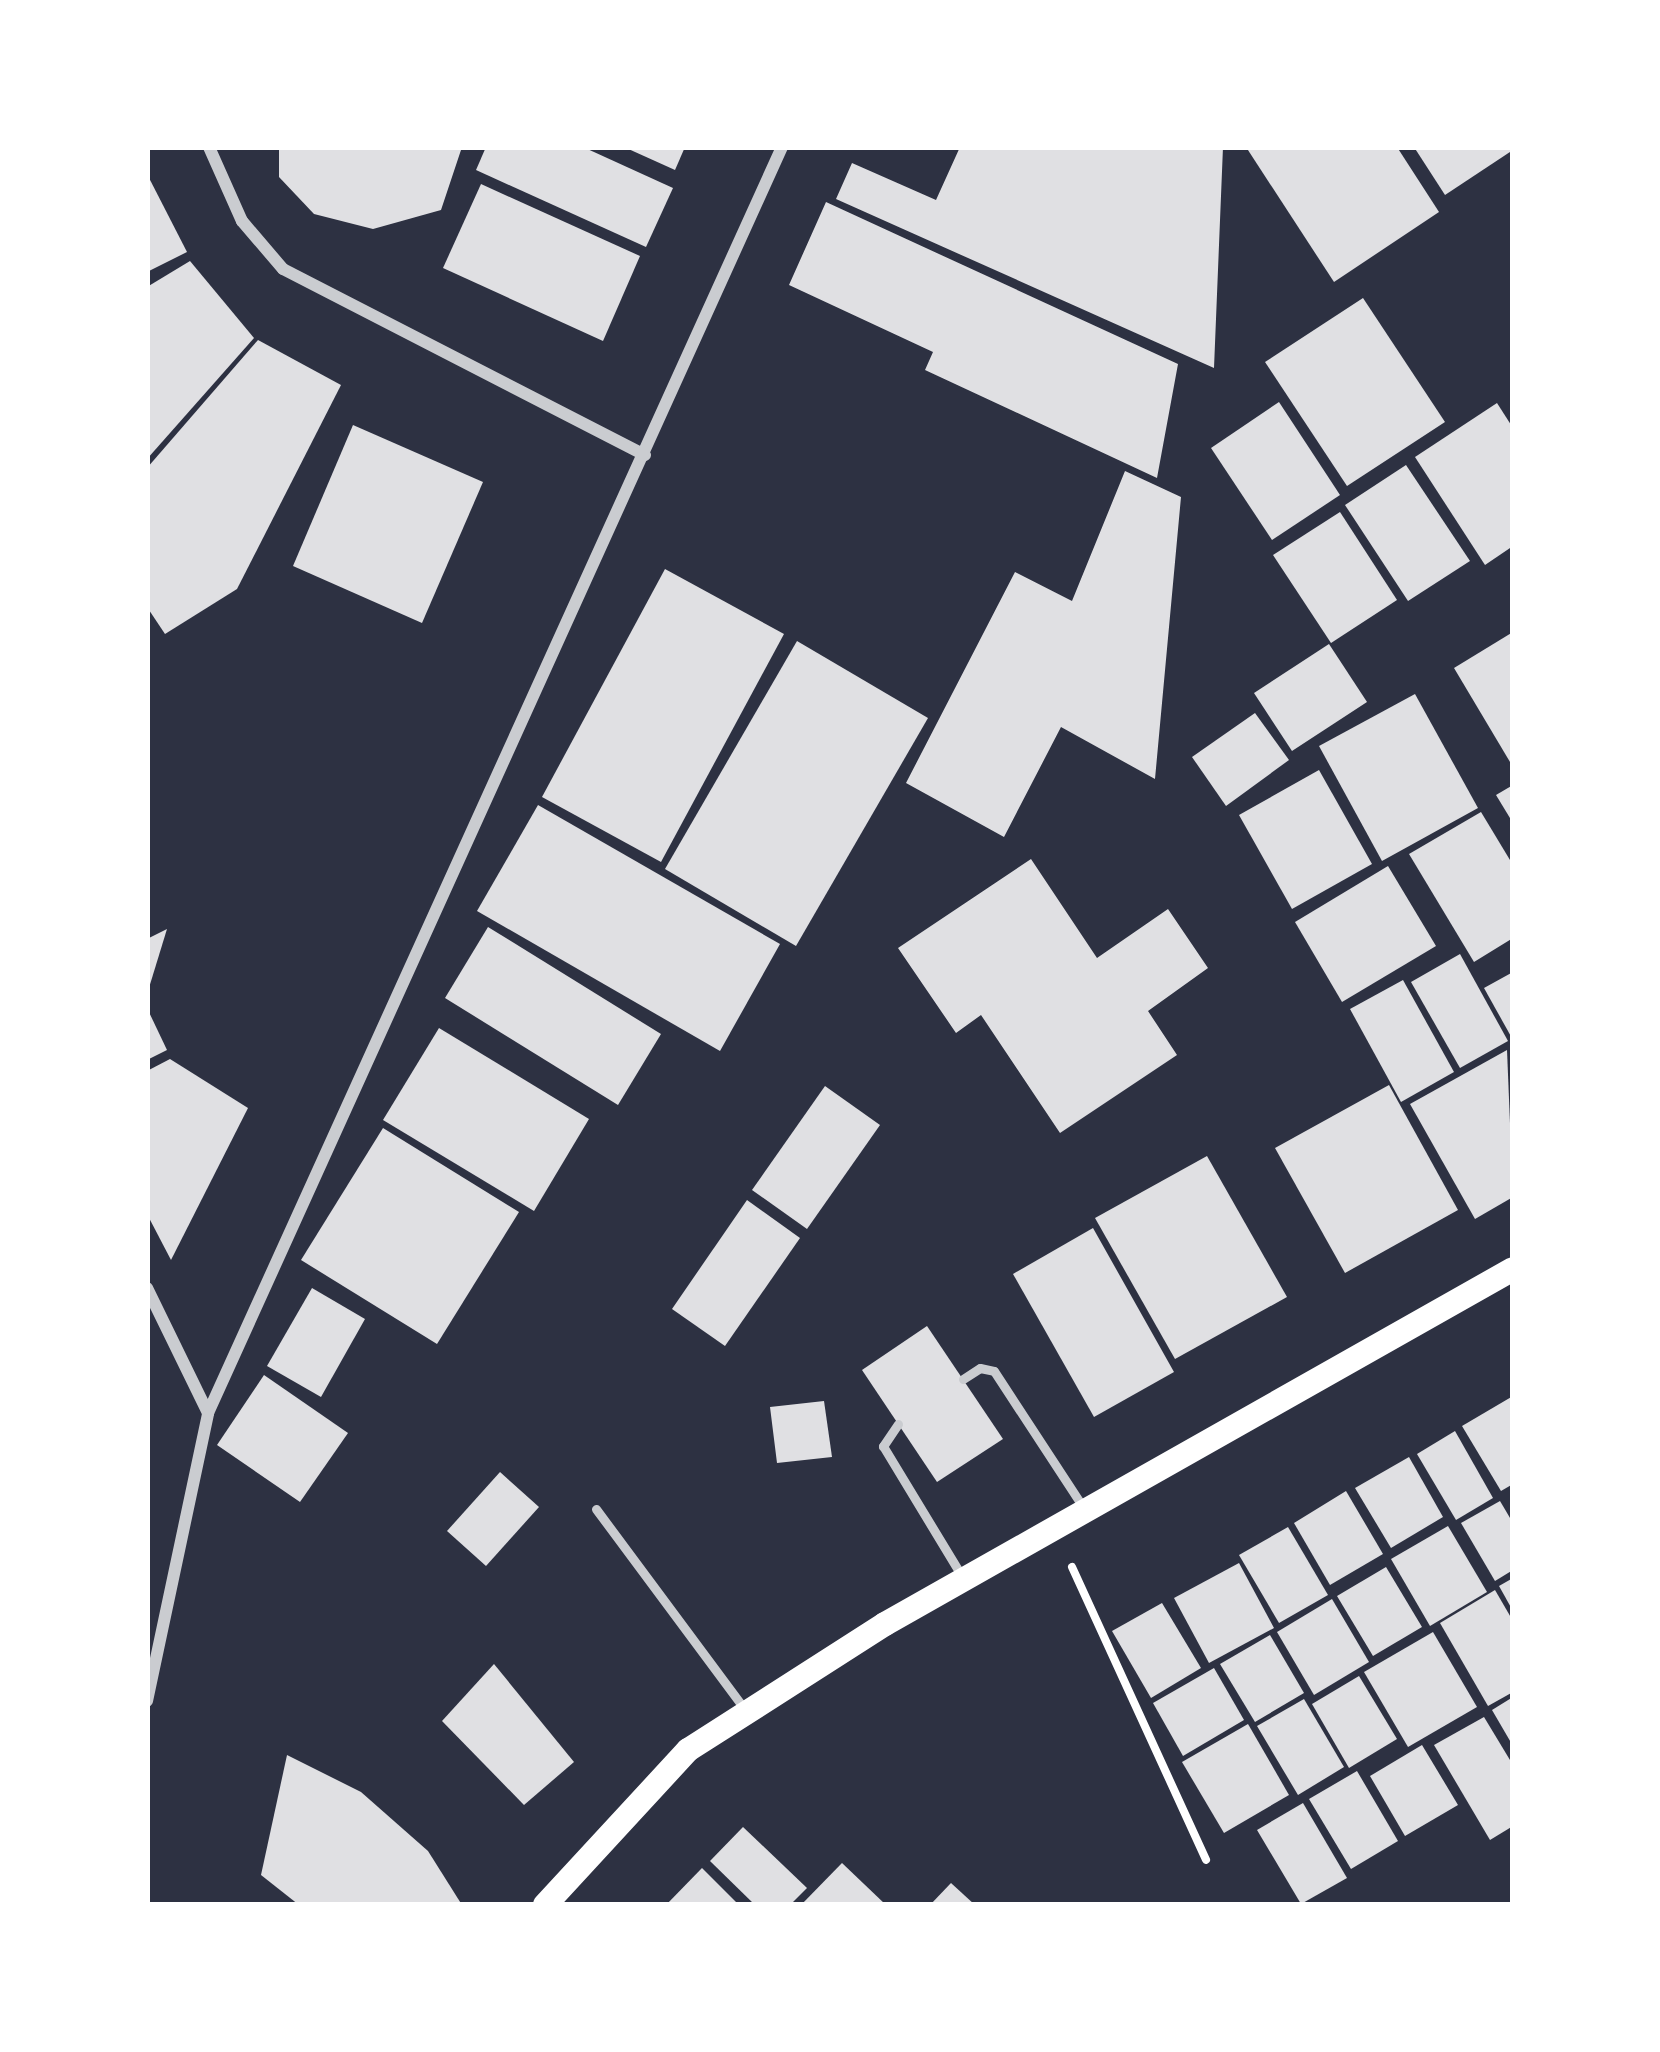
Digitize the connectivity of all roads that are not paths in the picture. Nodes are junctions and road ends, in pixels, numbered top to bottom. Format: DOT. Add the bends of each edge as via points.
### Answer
graph roads {
  1 [pos="209,147"];
  2 [pos="782,147"];
  3 [pos="645,455"];
  4 [pos="1513,1269"];
  5 [pos="147,1288"];
  6 [pos="963,1379"];
  7 [pos="208,1413"];
  8 [pos="898,1424"];
  9 [pos="596,1509"];
  10 [pos="1086,1511"];
  11 [pos="963,1580"];
  12 [pos="147,1701"];
  13 [pos="747,1712"];
  14 [pos="545,1905"];
  1 -- 3 [label="street" via="242,220 283,269"];
  2 -- 3 [label="street"];
  3 -- 7 [label="street"];
  4 -- 10 [label="main road"];
  5 -- 7 [label="street"];
  6 -- 10 [label="lane" via="980,1368 994,1371"];
  7 -- 12 [label="street"];
  8 -- 11 [label="lane" via="883,1446"];
  9 -- 13 [label="lane"];
  10 -- 11 [label="main road"];
  11 -- 13 [label="main road"];
  13 -- 14 [label="main road" via="688,1750"];
}
